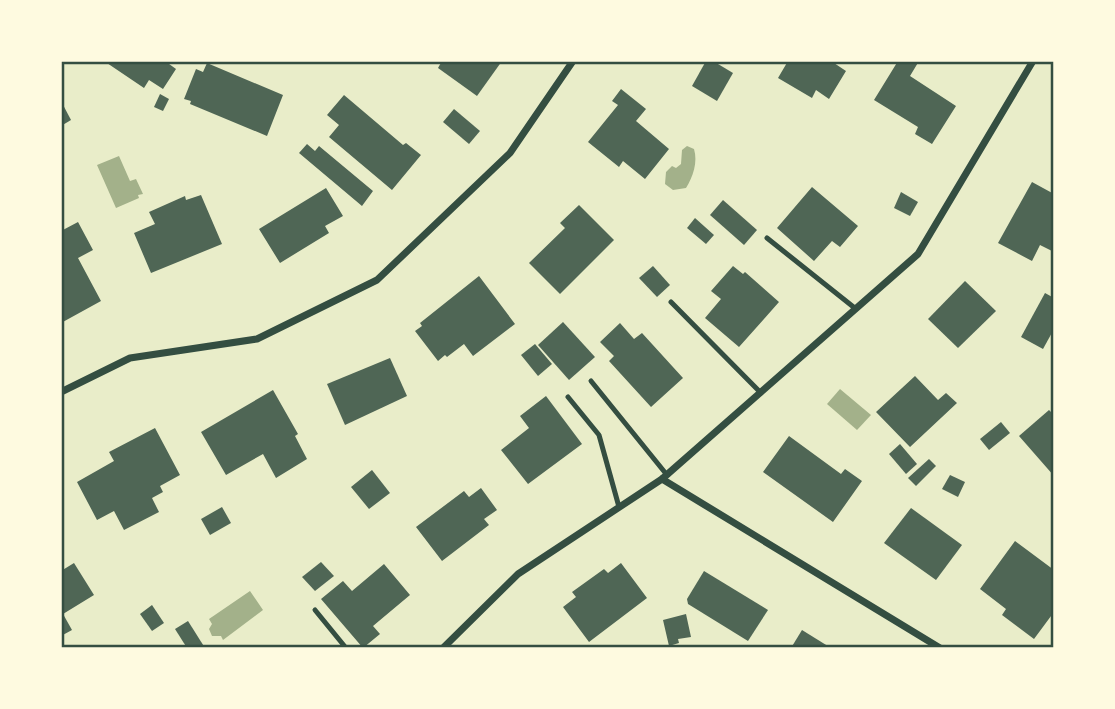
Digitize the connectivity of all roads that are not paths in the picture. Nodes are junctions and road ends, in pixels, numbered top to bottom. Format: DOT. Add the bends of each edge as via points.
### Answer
graph roads {
  1 [pos="573,61"];
  2 [pos="1033,61"];
  3 [pos="767,238"];
  4 [pos="671,302"];
  5 [pos="856,309"];
  6 [pos="591,381"];
  7 [pos="61,392"];
  8 [pos="761,393"];
  9 [pos="568,397"];
  10 [pos="664,477"];
  11 [pos="619,507"];
  12 [pos="315,610"];
  13 [pos="346,648"];
  14 [pos="443,648"];
  15 [pos="940,648"];
  1 -- 7 [label="street" via="510,153 377,280 257,340 131,358"];
  2 -- 5 [label="street" via="918,254"];
  3 -- 5 [label="lane"];
  4 -- 8 [label="lane"];
  5 -- 8 [label="street"];
  6 -- 10 [label="lane"];
  8 -- 10 [label="street"];
  9 -- 11 [label="lane" via="599,435"];
  10 -- 11 [label="street"];
  10 -- 15 [label="street"];
  11 -- 14 [label="street" via="518,574"];
  12 -- 13 [label="lane"];
}
